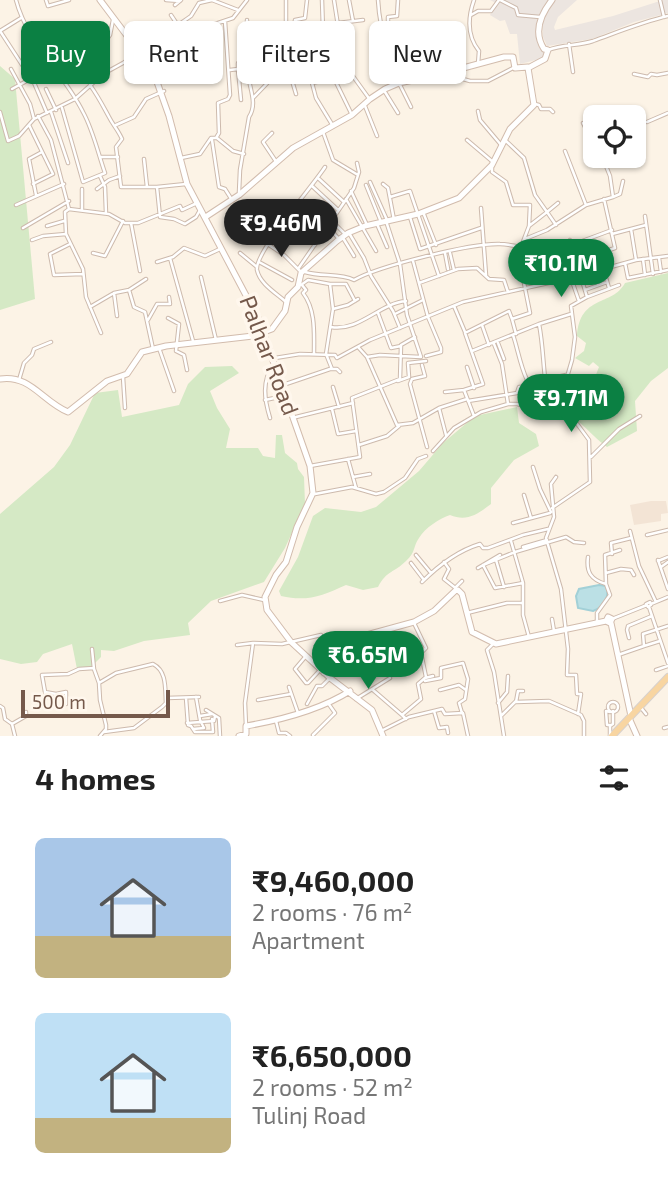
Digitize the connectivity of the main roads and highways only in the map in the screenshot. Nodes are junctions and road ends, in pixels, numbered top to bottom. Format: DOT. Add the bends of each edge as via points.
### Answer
graph roads {
  1 [pos="668,679"];
  2 [pos="630,719"];
  3 [pos="612,736"];
  1 -- 2 [label="main road"];
  1 -- 2 [label="main road" via="644,712"];
  2 -- 3 [label="main road"];
}
